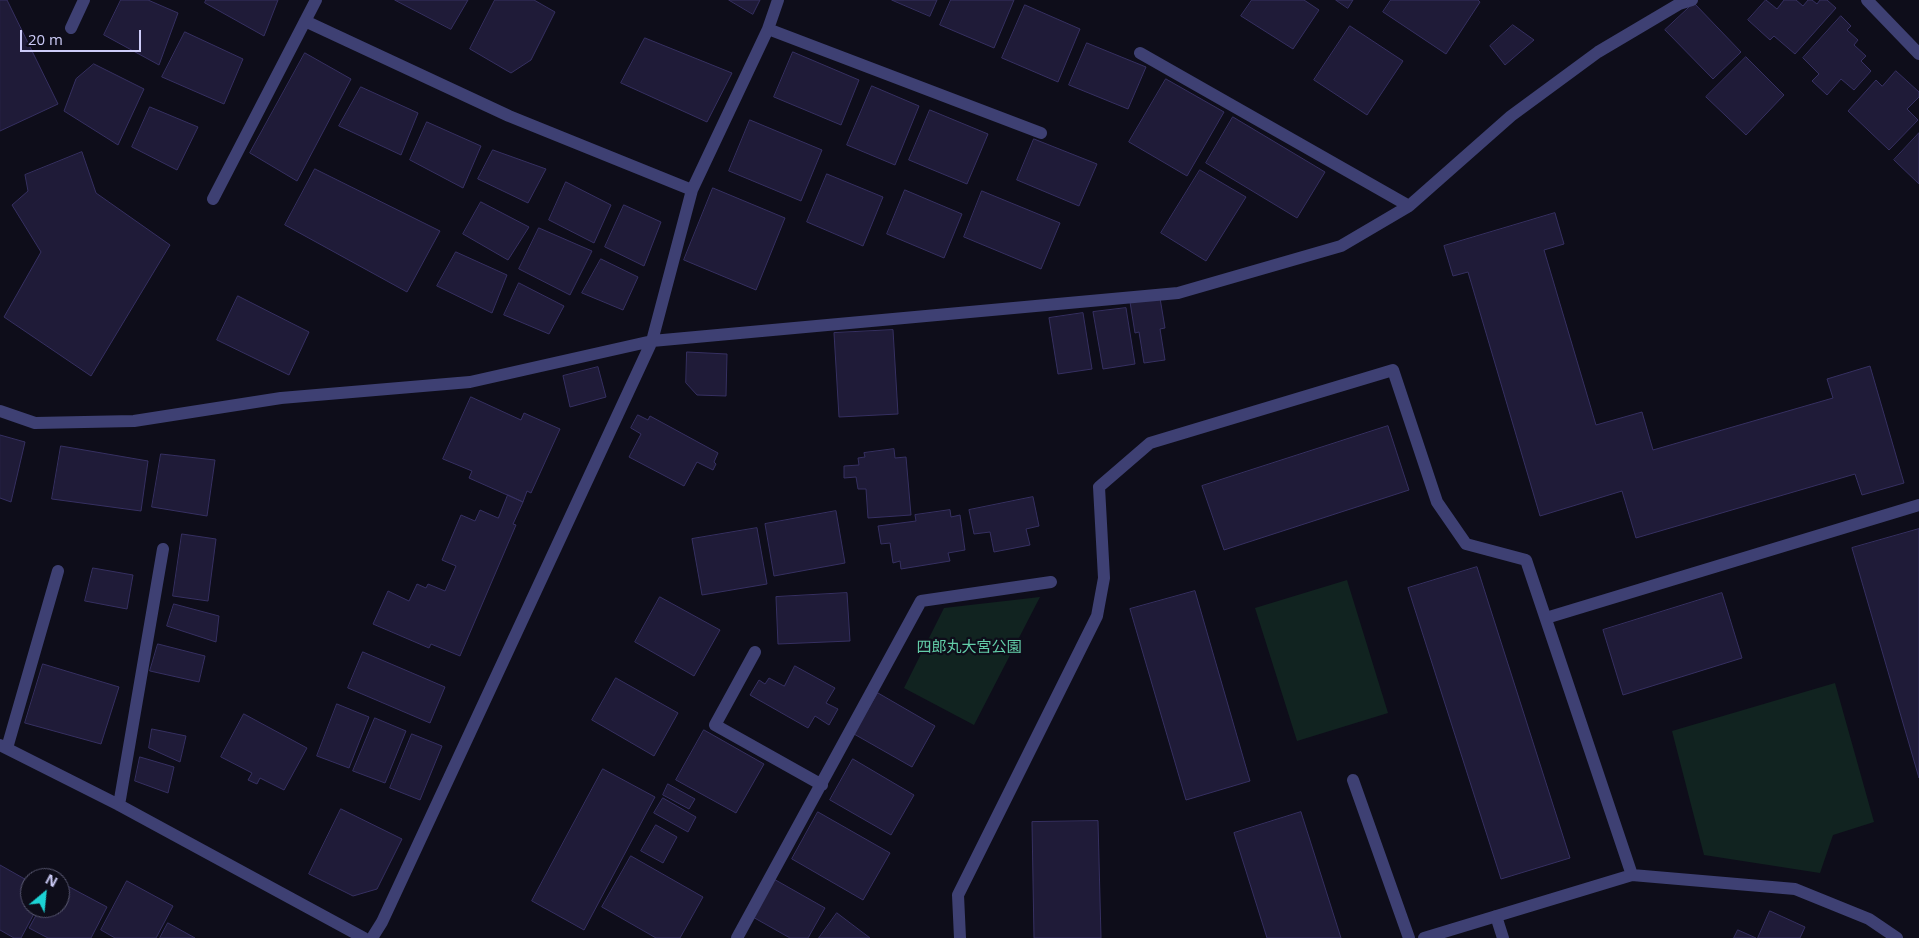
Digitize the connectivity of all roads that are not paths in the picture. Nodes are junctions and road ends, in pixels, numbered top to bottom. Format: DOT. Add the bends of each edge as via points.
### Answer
graph roads {
  1 [pos="84,0"];
  2 [pos="316,0"];
  3 [pos="778,0"];
  4 [pos="1692,0"];
  5 [pos="1867,0"];
  6 [pos="1676,2"];
  7 [pos="305,22"];
  8 [pos="71,28"];
  9 [pos="768,29"];
  10 [pos="1140,54"];
  11 [pos="1919,54"];
  12 [pos="1041,134"];
  13 [pos="692,190"];
  14 [pos="213,199"];
  15 [pos="1409,206"];
  16 [pos="652,341"];
  17 [pos="0,411"];
  18 [pos="1919,505"];
  19 [pos="163,549"];
  20 [pos="58,571"];
  21 [pos="1051,582"];
  22 [pos="1546,618"];
  23 [pos="755,652"];
  24 [pos="4,747"];
  25 [pos="1354,780"];
  26 [pos="822,784"];
  27 [pos="119,805"];
  28 [pos="1632,875"];
  29 [pos="1496,916"];
  30 [pos="364,938"];
  31 [pos="372,938"];
  32 [pos="737,938"];
  33 [pos="960,938"];
  34 [pos="1409,938"];
  35 [pos="1424,938"];
  36 [pos="1503,938"];
  37 [pos="1897,938"];
  1 -- 8 [label="street"];
  2 -- 7 [label="street"];
  3 -- 9 [label="street"];
  4 -- 6 [label="street"];
  5 -- 11 [label="street"];
  6 -- 15 [label="street" via="1598,52 1510,116"];
  7 -- 13 [label="street" via="509,116"];
  7 -- 14 [label="street"];
  9 -- 12 [label="street"];
  9 -- 13 [label="street"];
  10 -- 15 [label="street"];
  13 -- 16 [label="street"];
  15 -- 16 [label="street" via="1341,246 1178,293"];
  16 -- 17 [label="street" via="470,382 281,398 134,421 35,423"];
  16 -- 31 [label="street"];
  18 -- 22 [label="street"];
  19 -- 27 [label="street"];
  20 -- 24 [label="street"];
  21 -- 26 [label="street" via="920,601"];
  22 -- 28 [label="street"];
  22 -- 33 [label="street" via="1526,560 1466,544 1438,502 1393,370 1150,442 1099,487 1104,578 1097,616 958,895"];
  23 -- 26 [label="street" via="715,725"];
  24 -- 27 [label="street"];
  25 -- 34 [label="street"];
  26 -- 32 [label="street"];
  27 -- 30 [label="street"];
  28 -- 29 [label="street"];
  28 -- 37 [label="street" via="1795,889 1870,919"];
  29 -- 35 [label="street"];
  29 -- 36 [label="street"];
}
